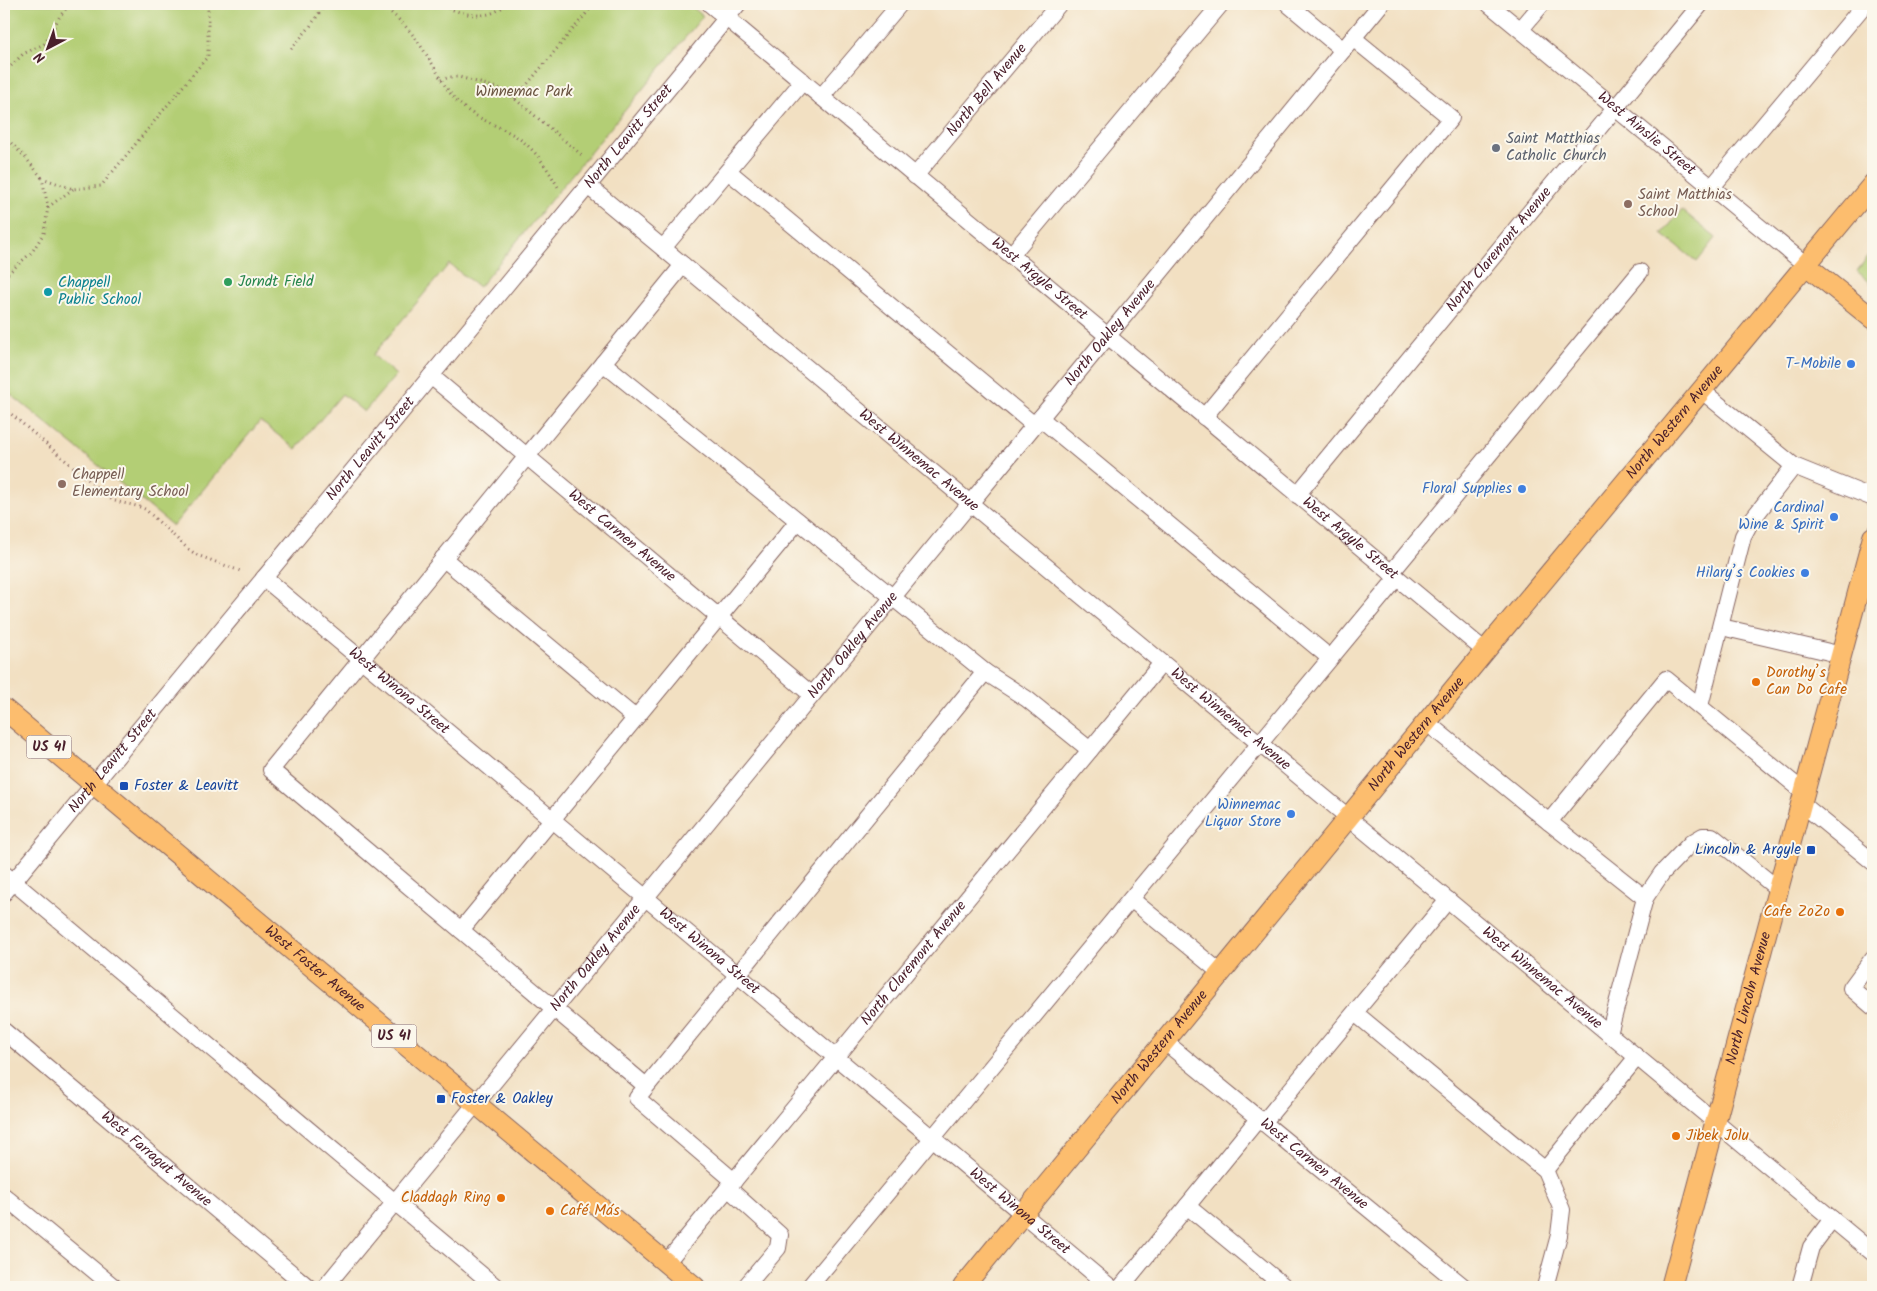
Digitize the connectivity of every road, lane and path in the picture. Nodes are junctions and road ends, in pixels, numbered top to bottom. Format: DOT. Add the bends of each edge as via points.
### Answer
graph roads {
  1 [pos="70,4"];
  2 [pos="208,4"];
  3 [pos="321,4"];
  4 [pos="335,4"];
  5 [pos="379,4"];
  6 [pos="393,4"];
  7 [pos="439,4"];
  8 [pos="506,4"];
  9 [pos="594,4"];
  10 [pos="710,4"];
  11 [pos="738,4"];
  12 [pos="900,4"];
  13 [pos="1059,4"];
  14 [pos="1220,4"];
  15 [pos="1288,4"];
  16 [pos="1381,4"];
  17 [pos="1489,4"];
  18 [pos="1542,4"];
  19 [pos="1701,4"];
  20 [pos="1865,4"];
  21 [pos="322,9"];
  22 [pos="386,9"];
  23 [pos="726,18"];
  24 [pos="1521,30"];
  25 [pos="1348,44"];
  26 [pos="290,49"];
  27 [pos="4,73"];
  28 [pos="442,80"];
  29 [pos="803,81"];
  30 [pos="821,97"];
  31 [pos="515,99"];
  32 [pos="1615,108"];
  33 [pos="4,136"];
  34 [pos="583,156"];
  35 [pos="728,171"];
  36 [pos="915,176"];
  37 [pos="42,178"];
  38 [pos="1873,184"];
  39 [pos="588,186"];
  40 [pos="558,187"];
  41 [pos="1712,187"];
  42 [pos="73,189"];
  43 [pos="48,206"];
  44 [pos="663,248"];
  45 [pos="1011,256"];
  46 [pos="683,265"];
  47 [pos="1806,265"];
  48 [pos="1640,272"];
  49 [pos="4,277"];
  50 [pos="1873,319"];
  51 [pos="1107,336"];
  52 [pos="603,363"];
  53 [pos="431,376"];
  54 [pos="1701,390"];
  55 [pos="5,410"];
  56 [pos="1204,417"];
  57 [pos="1037,422"];
  58 [pos="526,456"];
  59 [pos="1794,466"];
  60 [pos="1297,495"];
  61 [pos="1873,498"];
  62 [pos="970,503"];
  63 [pos="798,521"];
  64 [pos="1873,537"];
  65 [pos="443,558"];
  66 [pos="243,572"];
  67 [pos="1394,575"];
  68 [pos="264,578"];
  69 [pos="892,597"];
  70 [pos="719,617"];
  71 [pos="1730,629"];
  72 [pos="1484,651"];
  73 [pos="1842,655"];
  74 [pos="1330,658"];
  75 [pos="360,659"];
  76 [pos="1162,662"];
  77 [pos="985,672"];
  78 [pos="812,696"];
  79 [pos="1700,706"];
  80 [pos="4,709"];
  81 [pos="635,718"];
  82 [pos="1426,722"];
  83 [pos="1260,743"];
  84 [pos="1090,750"];
  85 [pos="94,784"];
  86 [pos="1803,797"];
  87 [pos="1348,817"];
  88 [pos="552,820"];
  89 [pos="1549,822"];
  90 [pos="1873,862"];
  91 [pos="7,883"];
  92 [pos="1778,889"];
  93 [pos="645,898"];
  94 [pos="1645,898"];
  95 [pos="1131,899"];
  96 [pos="1448,900"];
  97 [pos="461,930"];
  98 [pos="1873,958"];
  99 [pos="1221,973"];
  100 [pos="737,975"];
  101 [pos="1873,1007"];
  102 [pos="554,1008"];
  103 [pos="1355,1013"];
  104 [pos="4,1031"];
  105 [pos="1609,1034"];
  106 [pos="1164,1041"];
  107 [pos="1637,1057"];
  108 [pos="835,1058"];
  109 [pos="646,1086"];
  110 [pos="475,1104"];
  111 [pos="1260,1121"];
  112 [pos="1716,1122"];
  113 [pos="932,1139"];
  114 [pos="1546,1170"];
  115 [pos="731,1184"];
  116 [pos="4,1196"];
  117 [pos="394,1202"];
  118 [pos="1187,1206"];
  119 [pos="1022,1215"];
  120 [pos="1832,1219"];
  121 [pos="1873,1253"];
  122 [pos="666,1263"];
  123 [pos="114,1287"];
  124 [pos="308,1287"];
  125 [pos="325,1287"];
  126 [pos="496,1287"];
  127 [pos="695,1287"];
  128 [pos="745,1287"];
  129 [pos="809,1287"];
  130 [pos="963,1287"];
  131 [pos="1110,1287"];
  132 [pos="1122,1287"];
  133 [pos="1285,1287"];
  134 [pos="1464,1287"];
  135 [pos="1545,1287"];
  136 [pos="1671,1287"];
  137 [pos="1800,1287"];
  1 -- 27 [label="path" via="44,44 23,54"];
  2 -- 42 [label="path" via="208,56 101,186"];
  3 -- 21 [label="path"];
  4 -- 21 [label="path"];
  5 -- 22 [label="path"];
  6 -- 22 [label="path"];
  7 -- 8 [label="path" via="475,15 495,12"];
  9 -- 31 [label="path"];
  10 -- 23 [label="street, West Argyle Street"];
  11 -- 23 [label="street, North Leavitt Street"];
  12 -- 30 [label="street"];
  13 -- 36 [label="street, North Bell Avenue"];
  14 -- 45 [label="street"];
  15 -- 25 [label="street"];
  16 -- 25 [label="street, North Oakley Avenue"];
  17 -- 24 [label="street, West Ainslie Street"];
  18 -- 24 [label="street"];
  19 -- 32 [label="street, North Claremont Avenue"];
  20 -- 41 [label="street"];
  21 -- 26 [label="path"];
  22 -- 28 [label="path" via="407,27"];
  23 -- 29 [label="street, West Argyle Street"];
  23 -- 39 [label="street, North Leavitt Street"];
  24 -- 32 [label="street, West Ainslie Street"];
  25 -- 51 [label="street, North Oakley Avenue"];
  25 -- 56 [label="street" via="1452,118"];
  28 -- 31 [label="path" via="459,78 501,90"];
  28 -- 40 [label="path" via="455,100 467,110 531,147"];
  29 -- 30 [label="street, West Argyle Street"];
  29 -- 35 [label="street"];
  30 -- 36 [label="street, West Argyle Street"];
  31 -- 34 [label="path"];
  32 -- 41 [label="street, West Ainslie Street"];
  32 -- 60 [label="street, North Claremont Avenue"];
  33 -- 37 [label="path"];
  35 -- 44 [label="street"];
  35 -- 57 [label="street"];
  36 -- 45 [label="street, West Argyle Street"];
  37 -- 42 [label="path"];
  37 -- 43 [label="path"];
  38 -- 47 [label="main road, North Western Avenue"];
  39 -- 44 [label="street, West Winnemac Avenue"];
  39 -- 53 [label="street, North Leavitt Street"];
  41 -- 47 [label="street, West Ainslie Street"];
  42 -- 43 [label="path"];
  43 -- 49 [label="path" via="44,233 32,252"];
  44 -- 46 [label="street, West Winnemac Avenue"];
  45 -- 51 [label="street, West Argyle Street"];
  46 -- 52 [label="street"];
  46 -- 62 [label="street, West Winnemac Avenue"];
  47 -- 50 [label="main road, West Ainslie Street"];
  47 -- 54 [label="main road, North Western Avenue"];
  48 -- 67 [label="street"];
  51 -- 56 [label="street, West Argyle Street"];
  51 -- 57 [label="street, North Oakley Avenue"];
  52 -- 58 [label="street"];
  52 -- 63 [label="street"];
  53 -- 58 [label="street, West Carmen Avenue"];
  53 -- 68 [label="street, North Leavitt Street"];
  54 -- 59 [label="street"];
  54 -- 72 [label="main road, North Western Avenue"];
  55 -- 66 [label="path" via="112,500 144,509 197,555"];
  56 -- 60 [label="street, West Argyle Street"];
  57 -- 62 [label="street, North Oakley Avenue"];
  57 -- 74 [label="street"];
  58 -- 65 [label="street"];
  58 -- 70 [label="street, West Carmen Avenue"];
  59 -- 61 [label="street"];
  59 -- 79 [label="street" via="1743,536"];
  60 -- 67 [label="street, West Argyle Street"];
  62 -- 69 [label="street, North Oakley Avenue"];
  62 -- 76 [label="street, West Winnemac Avenue"];
  63 -- 69 [label="street"];
  63 -- 70 [label="street"];
  64 -- 73 [label="main road, North Lincoln Avenue"];
  65 -- 75 [label="street"];
  65 -- 81 [label="street"];
  67 -- 72 [label="street, West Argyle Street"];
  67 -- 74 [label="street"];
  68 -- 75 [label="street, West Winona Street"];
  68 -- 85 [label="street, North Leavitt Street"];
  69 -- 77 [label="street"];
  69 -- 78 [label="street, North Oakley Avenue"];
  70 -- 78 [label="street, West Carmen Avenue"];
  70 -- 81 [label="street"];
  71 -- 73 [label="street"];
  72 -- 82 [label="main road, North Western Avenue"];
  73 -- 86 [label="main road, North Lincoln Avenue"];
  74 -- 83 [label="street"];
  75 -- 88 [label="street, West Winona Street"];
  75 -- 97 [label="street" via="271,770"];
  76 -- 83 [label="street, West Winnemac Avenue"];
  76 -- 84 [label="street, North Claremont Avenue"];
  77 -- 84 [label="street" via="1027,699"];
  77 -- 100 [label="street"];
  78 -- 93 [label="street, North Oakley Avenue"];
  79 -- 86 [label="street"];
  79 -- 89 [label="street" via="1666,679"];
  80 -- 85 [label="main road, West Foster Avenue / US 41"];
  81 -- 88 [label="street"];
  82 -- 87 [label="main road, North Western Avenue"];
  82 -- 89 [label="street"];
  83 -- 87 [label="street, West Winnemac Avenue"];
  83 -- 95 [label="street"];
  84 -- 108 [label="street, North Claremont Avenue"];
  85 -- 91 [label="street, North Leavitt Street"];
  85 -- 110 [label="main road, West Foster Avenue / US 41"];
  86 -- 90 [label="street"];
  86 -- 92 [label="main road, North Lincoln Avenue"];
  87 -- 96 [label="street, West Winnemac Avenue"];
  87 -- 99 [label="main road, North Western Avenue"];
  88 -- 93 [label="street, West Winona Street"];
  88 -- 97 [label="street"];
  89 -- 94 [label="street"];
  91 -- 117 [label="street"];
  92 -- 94 [label="street" via="1712,836 1703,836 1691,843 1662,872"];
  92 -- 112 [label="main road, North Lincoln Avenue"];
  93 -- 100 [label="street, West Winona Street"];
  93 -- 102 [label="street, North Oakley Avenue"];
  94 -- 105 [label="street"];
  95 -- 99 [label="street"];
  95 -- 113 [label="street"];
  96 -- 103 [label="street"];
  96 -- 105 [label="street, West Winnemac Avenue"];
  97 -- 102 [label="street"];
  98 -- 101 [label="street" via="1851,988"];
  99 -- 106 [label="main road, North Western Avenue"];
  100 -- 108 [label="street, West Winona Street"];
  100 -- 109 [label="street"];
  102 -- 109 [label="street"];
  102 -- 110 [label="street, North Oakley Avenue"];
  103 -- 111 [label="street"];
  103 -- 114 [label="street"];
  104 -- 124 [label="street, West Farragut Avenue"];
  105 -- 107 [label="street, West Winnemac Avenue"];
  106 -- 111 [label="street, West Carmen Avenue"];
  106 -- 119 [label="main road, North Western Avenue"];
  107 -- 112 [label="street, West Winnemac Avenue"];
  107 -- 114 [label="street"];
  108 -- 113 [label="street, West Winona Street"];
  108 -- 115 [label="street, North Claremont Avenue"];
  109 -- 115 [label="street" via="637,1098"];
  110 -- 117 [label="street, North Oakley Avenue"];
  110 -- 122 [label="main road, West Foster Avenue / US 41"];
  111 -- 118 [label="street"];
  111 -- 134 [label="street, West Carmen Avenue"];
  112 -- 120 [label="street, West Winnemac Avenue"];
  112 -- 136 [label="main road, North Lincoln Avenue"];
  113 -- 119 [label="street, West Winona Street"];
  113 -- 129 [label="street"];
  114 -- 135 [label="street" via="1562,1210"];
  115 -- 122 [label="street, North Claremont Avenue"];
  115 -- 128 [label="street" via="780,1235 778,1248"];
  116 -- 123 [label="street"];
  117 -- 125 [label="street, North Oakley Avenue"];
  117 -- 126 [label="street"];
  118 -- 132 [label="street"];
  118 -- 133 [label="street"];
  119 -- 130 [label="main road, North Western Avenue"];
  119 -- 131 [label="street, West Winona Street"];
  120 -- 121 [label="street, West Winnemac Avenue"];
  120 -- 137 [label="street" via="1811,1247"];
  122 -- 127 [label="main road, West Foster Avenue / US 41"];
}
